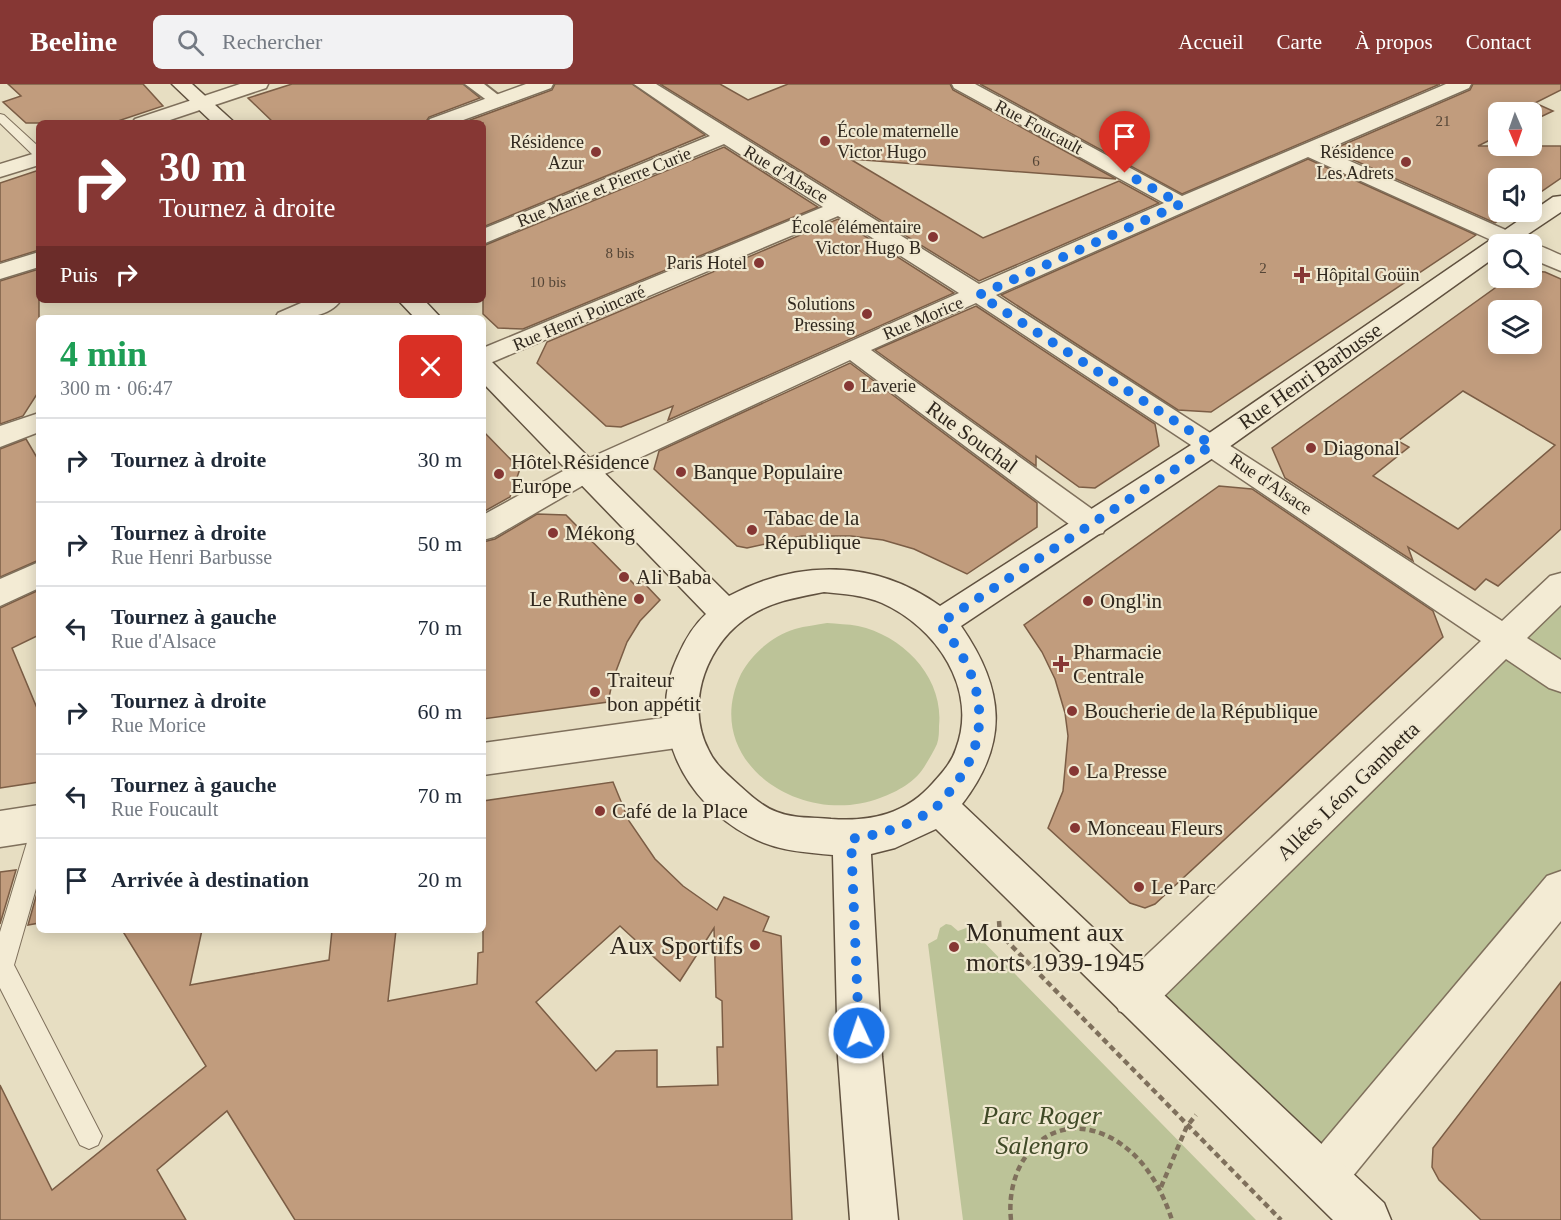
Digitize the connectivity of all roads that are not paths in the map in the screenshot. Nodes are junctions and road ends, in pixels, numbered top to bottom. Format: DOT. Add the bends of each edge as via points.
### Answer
graph roads {
  1 [pos="181,84"];
  2 [pos="259,84"];
  3 [pos="473,84"];
  4 [pos="544,84"];
  5 [pos="643,84"];
  6 [pos="960,84"];
  7 [pos="1462,84"];
  8 [pos="498,100"];
  9 [pos="201,103"];
  10 [pos="0,117"];
  11 [pos="151,120"];
  12 [pos="221,120"];
  13 [pos="445,120"];
  14 [pos="724,137"];
  15 [pos="1309,150"];
  16 [pos="36,153"];
  17 [pos="36,157"];
  18 [pos="0,171"];
  19 [pos="1561,202"];
  20 [pos="1181,204"];
  21 [pos="841,207"];
  22 [pos="1517,234"];
  23 [pos="1488,235"];
  24 [pos="486,236"];
  25 [pos="1488,255"];
  26 [pos="1542,255"];
  27 [pos="36,260"];
  28 [pos="1561,264"];
  29 [pos="0,272"];
  30 [pos="979,295"];
  31 [pos="322,303"];
  32 [pos="413,303"];
  33 [pos="294,315"];
  34 [pos="426,315"];
  35 [pos="852,349"];
  36 [pos="486,357"];
  37 [pos="486,371"];
  38 [pos="36,423"];
  39 [pos="0,437"];
  40 [pos="1212,445"];
  41 [pos="585,472"];
  42 [pos="1092,525"];
  43 [pos="486,527"];
  44 [pos="36,575"];
  45 [pos="1561,585"];
  46 [pos="0,593"];
  47 [pos="726,614"];
  48 [pos="939,624"];
  49 [pos="1504,640"];
  50 [pos="1561,678"];
  51 [pos="684,731"];
  52 [pos="486,759"];
  53 [pos="938,806"];
  54 [pos="36,823"];
  55 [pos="0,829"];
  56 [pos="851,839"];
  57 [pos="36,849"];
  58 [pos="1561,890"];
  59 [pos="1134,996"];
  60 [pos="89,1136"];
  61 [pos="1323,1177"];
  62 [pos="874,1220"];
  63 [pos="1367,1220"];
  1 -- 9 [label="street"];
  2 -- 9 [label="street"];
  3 -- 8 [label="street"];
  4 -- 8 [label="street"];
  5 -- 14 [label="street, Rue d'Alsace"];
  6 -- 20 [label="street, Rue Foucault"];
  7 -- 15 [label="street, Rue Morice"];
  8 -- 13 [label="street"];
  9 -- 11 [label="street"];
  9 -- 12 [label="street"];
  10 -- 16 [label="lane"];
  14 -- 21 [label="street, Rue d'Alsace"];
  14 -- 24 [label="street, Rue Marie et Pierre Curie"];
  15 -- 20 [label="street, Rue Morice"];
  15 -- 23 [label="street"];
  17 -- 18 [label="street"];
  19 -- 22 [label="street, Rue Henri Barbusse"];
  20 -- 30 [label="street, Rue Morice"];
  21 -- 30 [label="street, Rue d'Alsace"];
  21 -- 36 [label="street, Rue Henri Poincaré"];
  25 -- 40 [label="street, Rue Henri Barbusse"];
  26 -- 28 [label="street"];
  27 -- 29 [label="street"];
  30 -- 35 [label="street, Rue Morice"];
  30 -- 40 [label="street, Rue d'Alsace"];
  31 -- 33 [label="street"];
  32 -- 34 [label="street"];
  35 -- 41 [label="street, Rue Morice"];
  35 -- 42 [label="street, Rue Souchal"];
  37 -- 41 [label="street"];
  38 -- 39 [label="street"];
  40 -- 42 [label="street, Rue Henri Barbusse"];
  40 -- 49 [label="street, Rue d'Alsace"];
  41 -- 43 [label="street, Rue Morice"];
  41 -- 47 [label="street"];
  42 -- 48 [label="street, Rue Henri Barbusse"];
  44 -- 46 [label="street"];
  45 -- 49 [label="street, Allées Léon Gambetta"];
  47 -- 48 [label="street" via="769,590 825,580 857,583 893,594"];
  47 -- 51 [label="street" via="694,654 681,703"];
  48 -- 53 [label="street" via="968,664 978,691 980,721 975,749 963,774"];
  49 -- 50 [label="street, Rue d'Alsace"];
  49 -- 59 [label="street, Allées Léon Gambetta"];
  51 -- 52 [label="street"];
  51 -- 56 [label="street" via="702,773 743,814 777,831"];
  53 -- 56 [label="street" via="884,834"];
  53 -- 59 [label="street"];
  54 -- 55 [label="street"];
  56 -- 62 [label="street" via="860,1057"];
  57 -- 60 [label="lane" via="2,966"];
  58 -- 61 [label="street"];
  59 -- 61 [label="street"];
  61 -- 63 [label="street"];
}
